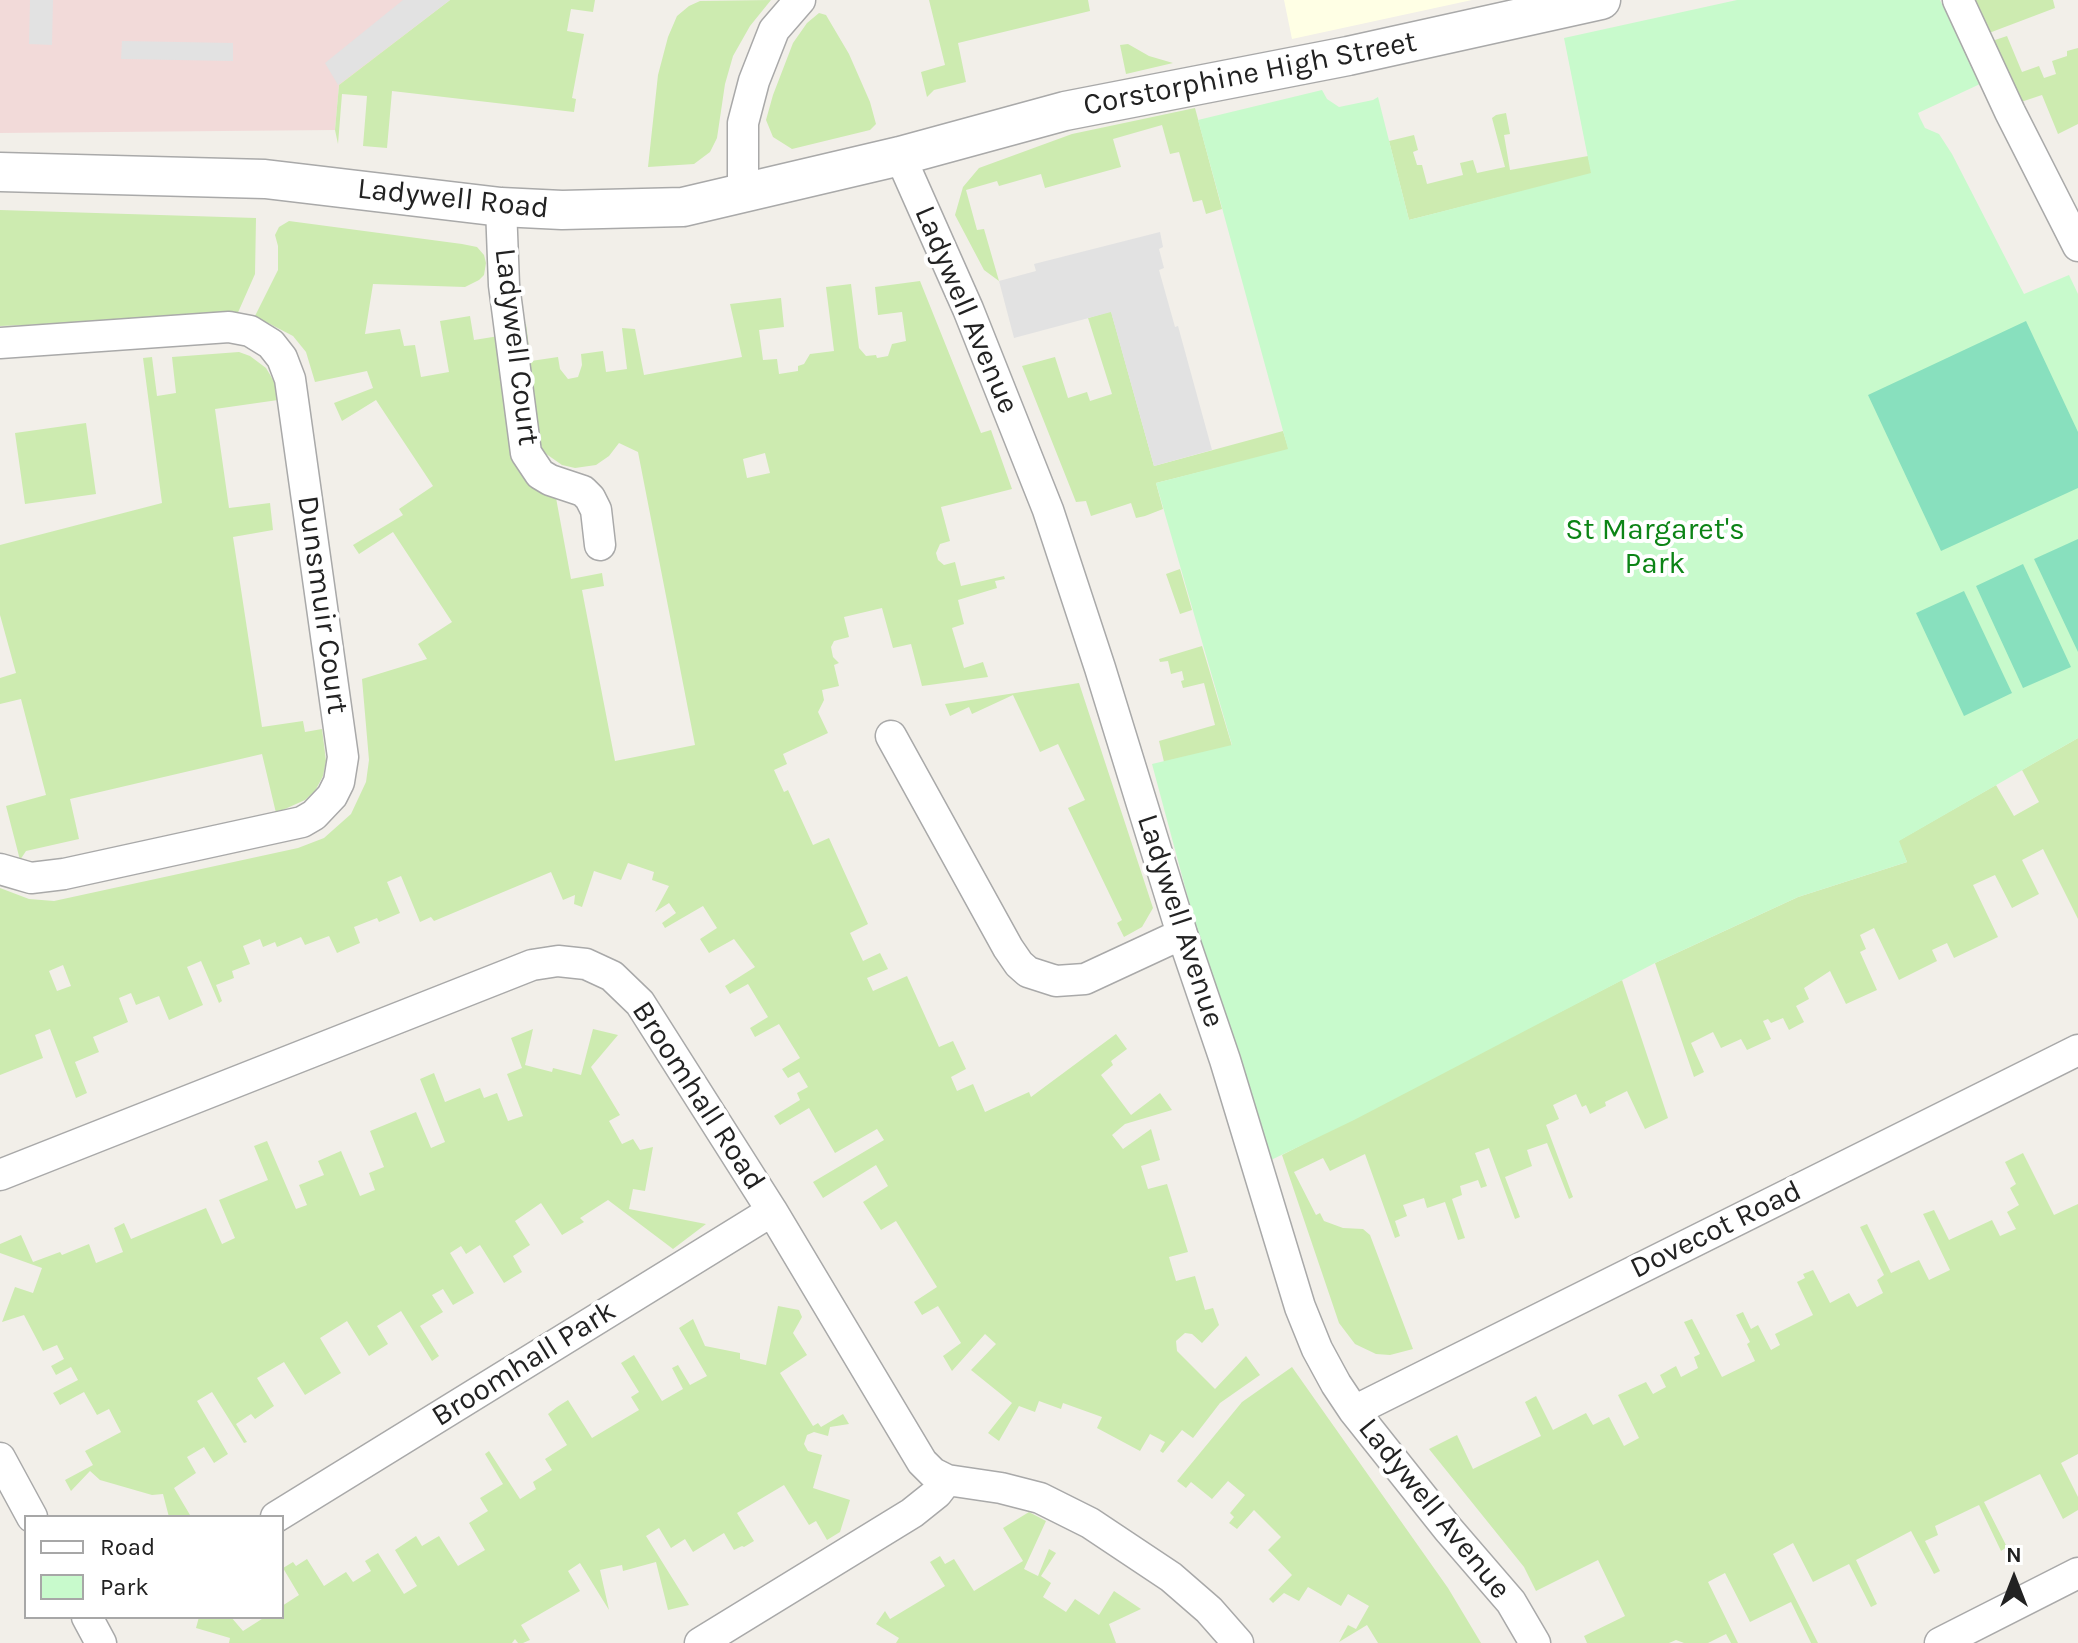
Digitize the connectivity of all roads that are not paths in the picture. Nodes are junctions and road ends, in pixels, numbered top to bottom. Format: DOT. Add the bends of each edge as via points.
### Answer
graph roads {
  1 [pos="800,0"];
  2 [pos="1601,0"];
  3 [pos="1958,0"];
  4 [pos="900,156"];
  5 [pos="0,172"];
  6 [pos="743,194"];
  7 [pos="501,207"];
  8 [pos="2078,246"];
  9 [pos="0,343"];
  10 [pos="600,545"];
  11 [pos="891,736"];
  12 [pos="0,869"];
  13 [pos="1182,934"];
  14 [pos="2078,1050"];
  15 [pos="0,1175"];
  16 [pos="772,1211"];
  17 [pos="1354,1411"];
  18 [pos="0,1458"];
  19 [pos="947,1480"];
  20 [pos="31,1515"];
  21 [pos="279,1515"];
  22 [pos="2078,1573"];
  23 [pos="700,1643"];
  24 [pos="1238,1643"];
  25 [pos="1535,1643"];
  26 [pos="1940,1643"];
  1 -- 6 [label="street" via="774,30 754,81 743,123"];
  2 -- 4 [label="street, Corstorphine High Street" via="1065,111"];
  3 -- 8 [label="street"];
  4 -- 6 [label="street, Ladywell Road"];
  4 -- 13 [label="street, Ladywell Avenue" via="1048,510"];
  5 -- 7 [label="street, Ladywell Road" via="265,179"];
  6 -- 7 [label="street, Ladywell Road" via="659,209"];
  7 -- 10 [label="street, Ladywell Court" via="504,285 526,453 540,474 590,498"];
  9 -- 12 [label="street, Dunsmuir Court" via="229,327 250,331 271,344 290,379 343,757 332,796 302,822 56,876 31,878"];
  11 -- 13 [label="street" via="1008,948 1028,972 1056,981 1085,979"];
  13 -- 17 [label="street, Ladywell Avenue" via="1300,1307 1323,1361"];
  14 -- 17 [label="street, Dovecot Road"];
  15 -- 16 [label="street, Broomhall Road" via="532,965 572,962 600,970 632,993"];
  16 -- 19 [label="street, Broomhall Road" via="922,1462"];
  16 -- 21 [label="street, Broomhall Park"];
  17 -- 25 [label="street, Ladywell Avenue" via="1511,1602"];
  18 -- 20 [label="street"];
  19 -- 23 [label="street" via="912,1513"];
  19 -- 24 [label="street" via="1040,1498 1090,1523 1171,1577"];
  22 -- 26 [label="street"];
}
